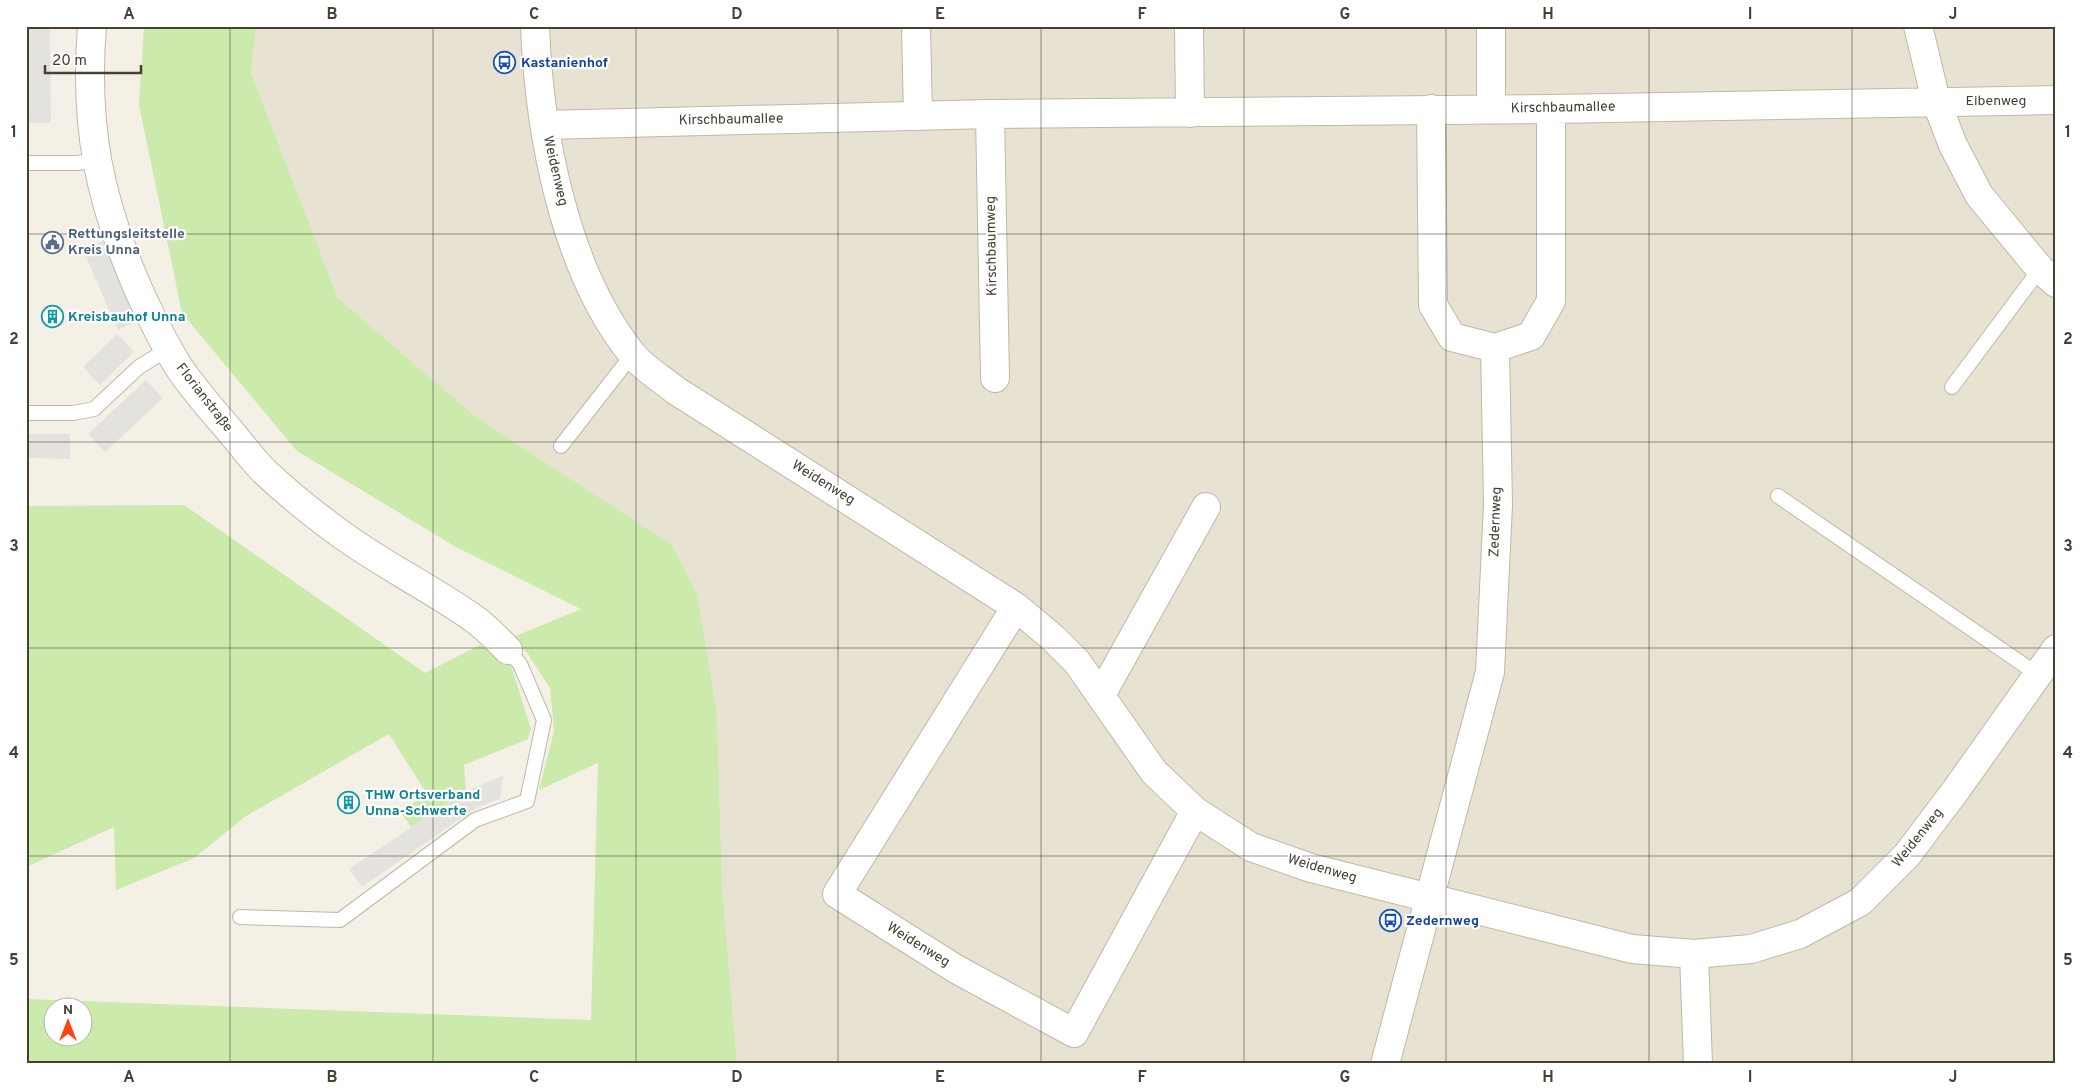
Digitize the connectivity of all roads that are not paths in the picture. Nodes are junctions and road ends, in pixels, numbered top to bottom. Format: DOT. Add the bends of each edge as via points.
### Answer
graph roads {
  1 [pos="92,26"];
  2 [pos="535,26"];
  3 [pos="916,26"];
  4 [pos="1189,26"];
  5 [pos="1491,26"];
  6 [pos="1918,26"];
  7 [pos="2056,100"];
  8 [pos="1936,101"];
  9 [pos="1431,109"];
  10 [pos="1491,109"];
  11 [pos="1551,109"];
  12 [pos="1190,113"];
  13 [pos="990,114"];
  14 [pos="918,116"];
  15 [pos="545,125"];
  16 [pos="96,160"];
  17 [pos="26,163"];
  18 [pos="2048,276"];
  19 [pos="168,348"];
  20 [pos="1495,348"];
  21 [pos="632,355"];
  22 [pos="995,378"];
  23 [pos="1952,387"];
  24 [pos="26,413"];
  25 [pos="561,446"];
  26 [pos="1778,496"];
  27 [pos="1206,507"];
  28 [pos="1016,607"];
  29 [pos="2056,649"];
  30 [pos="508,650"];
  31 [pos="2037,674"];
  32 [pos="1101,695"];
  33 [pos="1195,811"];
  34 [pos="1429,898"];
  35 [pos="240,917"];
  36 [pos="1694,954"];
  37 [pos="1385,1064"];
  38 [pos="1698,1064"];
  1 -- 16 [label="street, Florianstraße" via="90,97"];
  2 -- 15 [label="street, Weidenweg"];
  3 -- 14 [label="street"];
  4 -- 12 [label="street"];
  5 -- 10 [label="street"];
  6 -- 8 [label="street"];
  7 -- 8 [label="street, Eibenweg"];
  8 -- 11 [label="street, Kirschbaumallee"];
  8 -- 18 [label="street" via="1953,145 1979,195"];
  9 -- 10 [label="street, Kirschbaumallee"];
  9 -- 12 [label="street, Kirschbaumallee"];
  9 -- 20 [label="street" via="1433,305 1452,337"];
  10 -- 11 [label="street, Kirschbaumallee"];
  11 -- 20 [label="street" via="1551,301 1530,336"];
  12 -- 13 [label="street, Kirschbaumallee"];
  13 -- 14 [label="street, Kirschbaumallee"];
  13 -- 22 [label="street, Kirschbaumweg"];
  14 -- 15 [label="street, Kirschbaumallee"];
  15 -- 21 [label="street, Weidenweg" via="569,231 598,302"];
  16 -- 17 [label="lane"];
  16 -- 19 [label="street, Florianstraße" via="119,242"];
  18 -- 23 [label="lane"];
  19 -- 24 [label="lane" via="139,367 94,409 73,413"];
  19 -- 30 [label="street, Florianstraße" via="209,407 263,470 340,534 474,619"];
  20 -- 34 [label="street, Zedernweg" via="1498,504 1490,672"];
  21 -- 25 [label="lane"];
  21 -- 28 [label="street, Weidenweg" via="675,390"];
  26 -- 31 [label="lane"];
  27 -- 32 [label="street"];
  28 -- 32 [label="street, Weidenweg" via="1078,662"];
  28 -- 33 [label="street, Weidenweg" via="838,894 956,969 1074,1033"];
  29 -- 31 [label="street, Weidenweg"];
  30 -- 35 [label="lane" via="520,664 544,720 527,801 475,820 340,920"];
  31 -- 36 [label="street, Weidenweg" via="1907,855 1860,902 1800,934 1751,949"];
  32 -- 33 [label="street, Weidenweg" via="1154,772"];
  33 -- 34 [label="street, Weidenweg" via="1251,847 1311,868"];
  34 -- 36 [label="street, Weidenweg" via="1632,949"];
  34 -- 37 [label="street"];
  36 -- 38 [label="street"];
}
